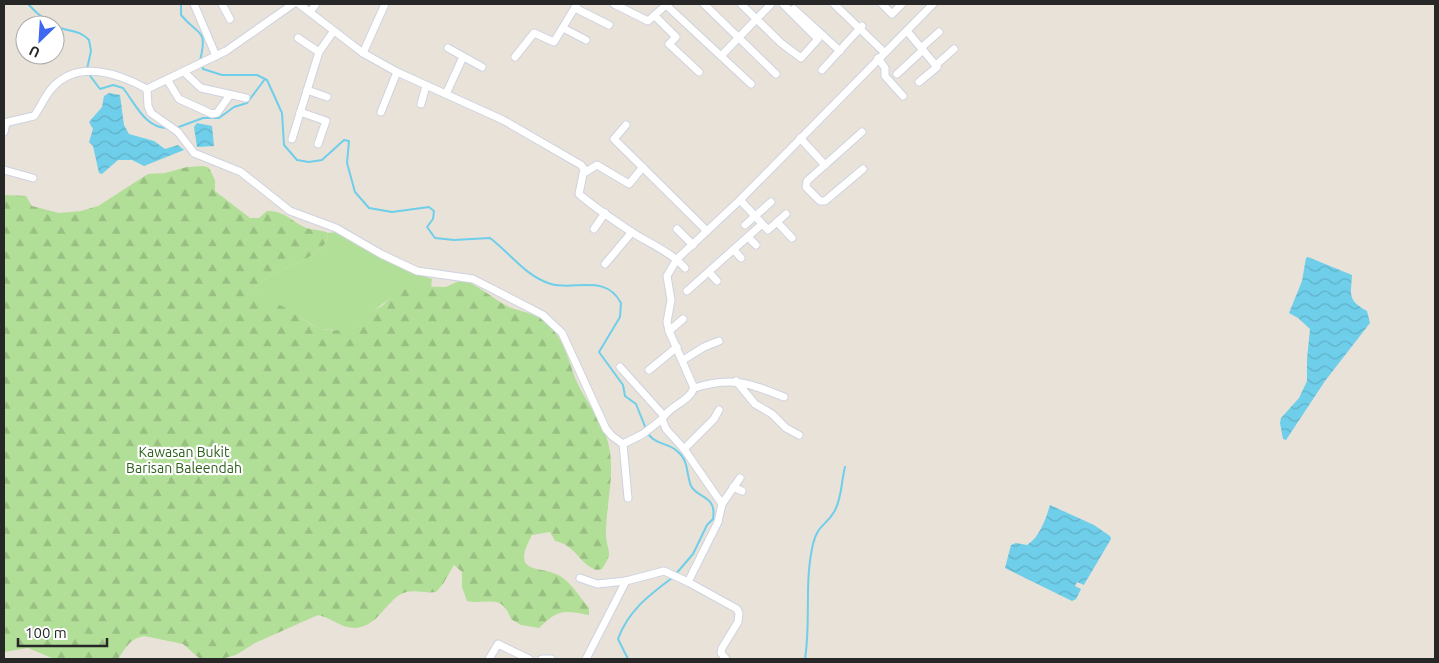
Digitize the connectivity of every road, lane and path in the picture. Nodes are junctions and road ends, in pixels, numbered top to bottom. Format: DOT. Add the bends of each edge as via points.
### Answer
graph roads {
  1 [pos="194,4"];
  2 [pos="222,4"];
  3 [pos="293,4"];
  4 [pos="299,4"];
  5 [pos="316,4"];
  6 [pos="385,4"];
  7 [pos="614,4"];
  8 [pos="666,4"];
  9 [pos="704,4"];
  10 [pos="741,4"];
  11 [pos="771,4"];
  12 [pos="783,4"];
  13 [pos="788,4"];
  14 [pos="834,4"];
  15 [pos="840,4"];
  16 [pos="882,4"];
  17 [pos="902,4"];
  18 [pos="933,4"];
  19 [pos="576,6"];
  20 [pos="310,12"];
  21 [pos="656,16"];
  22 [pos="230,19"];
  23 [pos="756,19"];
  24 [pos="609,26"];
  25 [pos="861,27"];
  26 [pos="563,28"];
  27 [pos="907,31"];
  28 [pos="333,32"];
  29 [pos="939,32"];
  30 [pos="298,38"];
  31 [pos="738,38"];
  32 [pos="586,40"];
  33 [pos="448,48"];
  34 [pos="922,49"];
  35 [pos="954,49"];
  36 [pos="840,51"];
  37 [pos="886,51"];
  38 [pos="319,52"];
  39 [pos="363,53"];
  40 [pos="216,56"];
  41 [pos="463,56"];
  42 [pos="722,56"];
  43 [pos="515,57"];
  44 [pos="878,58"];
  45 [pos="936,65"];
  46 [pos="482,67"];
  47 [pos="822,70"];
  48 [pos="184,72"];
  49 [pos="397,72"];
  50 [pos="699,72"];
  51 [pos="776,74"];
  52 [pos="897,74"];
  53 [pos="168,81"];
  54 [pos="919,82"];
  55 [pos="751,84"];
  56 [pos="426,86"];
  57 [pos="147,88"];
  58 [pos="307,90"];
  59 [pos="230,94"];
  60 [pos="446,94"];
  61 [pos="902,96"];
  62 [pos="327,97"];
  63 [pos="246,98"];
  64 [pos="421,104"];
  65 [pos="300,112"];
  66 [pos="381,112"];
  67 [pos="5,123"];
  68 [pos="626,125"];
  69 [pos="4,132"];
  70 [pos="862,132"];
  71 [pos="800,138"];
  72 [pos="292,139"];
  73 [pos="318,144"];
  74 [pos="825,165"];
  75 [pos="643,167"];
  76 [pos="863,169"];
  77 [pos="4,170"];
  78 [pos="584,172"];
  79 [pos="33,178"];
  80 [pos="740,200"];
  81 [pos="771,202"];
  82 [pos="605,213"];
  83 [pos="786,214"];
  84 [pos="755,216"];
  85 [pos="778,222"];
  86 [pos="762,224"];
  87 [pos="746,225"];
  88 [pos="594,229"];
  89 [pos="677,229"];
  90 [pos="707,231"];
  91 [pos="632,232"];
  92 [pos="748,237"];
  93 [pos="792,238"];
  94 [pos="693,245"];
  95 [pos="756,245"];
  96 [pos="734,250"];
  97 [pos="741,258"];
  98 [pos="678,259"];
  99 [pos="605,264"];
  100 [pos="685,268"];
  101 [pos="709,272"];
  102 [pos="717,281"];
  103 [pos="687,291"];
  104 [pos="683,319"];
  105 [pos="669,331"];
  106 [pos="719,341"];
  107 [pos="677,347"];
  108 [pos="683,360"];
  109 [pos="620,367"];
  110 [pos="649,370"];
  111 [pos="736,381"];
  112 [pos="694,388"];
  113 [pos="784,397"];
  114 [pos="719,410"];
  115 [pos="663,418"];
  116 [pos="799,436"];
  117 [pos="622,444"];
  118 [pos="684,449"];
  119 [pos="740,478"];
  120 [pos="733,487"];
  121 [pos="742,491"];
  122 [pos="628,498"];
  123 [pos="722,504"];
  124 [pos="580,578"];
  125 [pos="626,581"];
  126 [pos="688,582"];
  127 [pos="489,659"];
  128 [pos="529,659"];
  129 [pos="542,659"];
  130 [pos="551,659"];
  131 [pos="586,659"];
  132 [pos="726,659"];
  1 -- 40 [label="street"];
  2 -- 22 [label="street"];
  3 -- 40 [label="street"];
  4 -- 20 [label="street"];
  5 -- 20 [label="street"];
  6 -- 39 [label="street"];
  7 -- 21 [label="street" via="648,22"];
  8 -- 21 [label="street"];
  8 -- 42 [label="street"];
  9 -- 31 [label="street"];
  10 -- 23 [label="street"];
  11 -- 23 [label="street"];
  12 -- 23 [label="street" via="818,39 801,58"];
  13 -- 36 [label="street"];
  14 -- 25 [label="street"];
  15 -- 25 [label="street"];
  16 -- 17 [label="street" via="892,14"];
  18 -- 27 [label="street"];
  19 -- 24 [label="street"];
  19 -- 26 [label="street"];
  20 -- 28 [label="street"];
  21 -- 50 [label="street" via="676,37 669,44"];
  23 -- 31 [label="street"];
  25 -- 36 [label="street"];
  25 -- 37 [label="street"];
  26 -- 32 [label="street"];
  26 -- 43 [label="street" via="554,42 534,33"];
  27 -- 34 [label="street"];
  27 -- 37 [label="street"];
  28 -- 38 [label="street"];
  28 -- 39 [label="street"];
  29 -- 34 [label="street"];
  30 -- 38 [label="street"];
  31 -- 42 [label="street"];
  31 -- 51 [label="street"];
  33 -- 41 [label="street"];
  34 -- 45 [label="street"];
  34 -- 52 [label="street"];
  35 -- 45 [label="street"];
  36 -- 47 [label="street"];
  37 -- 44 [label="street"];
  38 -- 58 [label="street"];
  39 -- 49 [label="street"];
  40 -- 48 [label="street"];
  41 -- 46 [label="street"];
  41 -- 60 [label="street"];
  42 -- 55 [label="street"];
  44 -- 61 [label="street" via="886,68 885,76"];
  44 -- 71 [label="street"];
  45 -- 54 [label="street"];
  48 -- 53 [label="street"];
  48 -- 59 [label="street" via="201,88"];
  49 -- 56 [label="street"];
  49 -- 66 [label="street"];
  53 -- 57 [label="street"];
  53 -- 59 [label="street" via="179,99 212,114 217,114"];
  56 -- 60 [label="street"];
  56 -- 64 [label="street"];
  57 -- 67 [label="street" via="123,77 81,72 58,82 34,116"];
  57 -- 117 [label="street" via="149,110 172,126 194,153 241,172 290,211 336,228 417,271 473,280 552,320 562,333 606,429"];
  58 -- 62 [label="street"];
  58 -- 65 [label="street"];
  59 -- 63 [label="street"];
  60 -- 78 [label="street" via="558,150 581,165"];
  65 -- 72 [label="street"];
  65 -- 73 [label="street" via="326,121"];
  67 -- 69 [label="street"];
  68 -- 75 [label="street" via="614,139"];
  70 -- 74 [label="street"];
  71 -- 74 [label="street"];
  71 -- 80 [label="street"];
  74 -- 76 [label="street" via="807,181 806,187 820,201 825,201"];
  75 -- 78 [label="street" via="629,184 597,165"];
  75 -- 90 [label="street"];
  77 -- 79 [label="street"];
  78 -- 82 [label="street" via="579,194"];
  80 -- 84 [label="street"];
  80 -- 90 [label="street"];
  81 -- 84 [label="street"];
  82 -- 88 [label="street"];
  82 -- 91 [label="street"];
  83 -- 85 [label="street"];
  84 -- 86 [label="street"];
  84 -- 87 [label="street"];
  85 -- 86 [label="street" via="768,230"];
  85 -- 93 [label="street"];
  86 -- 92 [label="street"];
  89 -- 94 [label="street"];
  90 -- 94 [label="street"];
  91 -- 98 [label="street"];
  91 -- 99 [label="street"];
  92 -- 95 [label="street"];
  92 -- 96 [label="street"];
  94 -- 98 [label="street"];
  96 -- 97 [label="street"];
  96 -- 101 [label="street"];
  98 -- 100 [label="street"];
  98 -- 105 [label="street" via="667,276 671,300"];
  101 -- 102 [label="street"];
  101 -- 103 [label="street"];
  104 -- 105 [label="street"];
  105 -- 107 [label="street"];
  106 -- 108 [label="street"];
  107 -- 108 [label="street"];
  107 -- 110 [label="street"];
  108 -- 112 [label="street"];
  109 -- 115 [label="street"];
  111 -- 112 [label="street"];
  111 -- 113 [label="street"];
  111 -- 116 [label="street" via="755,404"];
  112 -- 115 [label="street"];
  114 -- 118 [label="street"];
  115 -- 117 [label="street"];
  115 -- 118 [label="street" via="666,428"];
  117 -- 122 [label="street"];
  118 -- 123 [label="street"];
  119 -- 120 [label="street"];
  120 -- 121 [label="street"];
  120 -- 123 [label="street"];
  123 -- 126 [label="street" via="718,522"];
  124 -- 125 [label="street" via="597,584"];
  125 -- 126 [label="street" via="657,572 675,575"];
  125 -- 131 [label="street"];
  126 -- 132 [label="street" via="739,613 738,622 722,648"];
  127 -- 128 [label="street" via="500,644"];
  129 -- 130 [label="street"];
}
